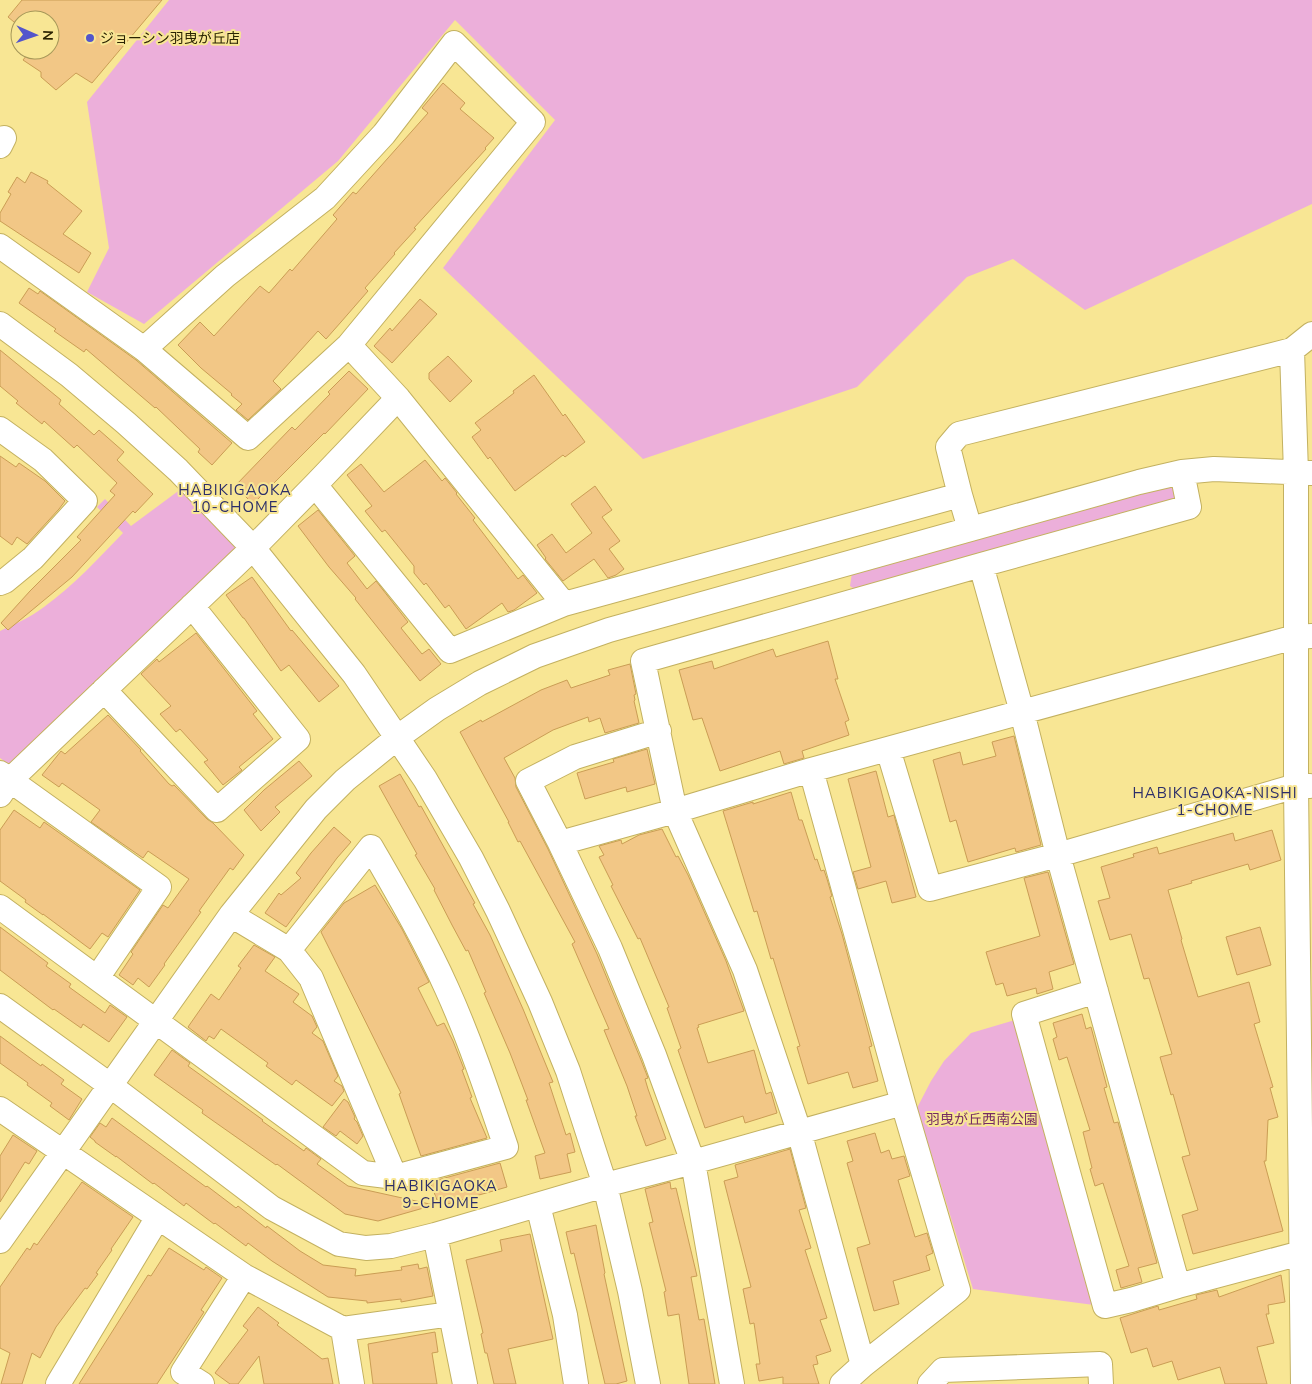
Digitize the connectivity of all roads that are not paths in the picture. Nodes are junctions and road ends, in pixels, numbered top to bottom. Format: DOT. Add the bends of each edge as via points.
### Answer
graph roads {
  1 [pos="0,246"];
  2 [pos="0,324"];
  3 [pos="1312,334"];
  4 [pos="349,345"];
  5 [pos="144,349"];
  6 [pos="1292,350"];
  7 [pos="398,398"];
  8 [pos="0,429"];
  9 [pos="1182,472"];
  10 [pos="1304,473"];
  11 [pos="316,485"];
  12 [pos="960,495"];
  13 [pos="970,529"];
  14 [pos="253,548"];
  15 [pos="981,564"];
  16 [pos="840,565"];
  17 [pos="2,580"];
  18 [pos="848,602"];
  19 [pos="564,604"];
  20 [pos="192,606"];
  21 [pos="1304,636"];
  22 [pos="104,690"];
  23 [pos="1022,712"];
  24 [pos="659,731"];
  25 [pos="398,737"];
  26 [pos="888,749"];
  27 [pos="811,770"];
  28 [pos="3,783"];
  29 [pos="1304,786"];
  30 [pos="675,811"];
  31 [pos="560,843"];
  32 [pos="1058,855"];
  33 [pos="0,907"];
  34 [pos="1305,911"];
  35 [pos="232,915"];
  36 [pos="289,950"];
  37 [pos="97,978"];
  38 [pos="1096,991"];
  39 [pos="0,1006"];
  40 [pos="1305,1020"];
  41 [pos="156,1021"];
  42 [pos="111,1086"];
  43 [pos="903,1103"];
  44 [pos="1,1111"];
  45 [pos="1306,1126"];
  46 [pos="799,1131"];
  47 [pos="63,1151"];
  48 [pos="693,1162"];
  49 [pos="395,1177"];
  50 [pos="604,1185"];
  51 [pos="538,1205"];
  52 [pos="158,1217"];
  53 [pos="435,1235"];
  54 [pos="0,1241"];
  55 [pos="1307,1253"];
  56 [pos="244,1276"];
  57 [pos="1178,1286"];
  58 [pos="452,1314"];
  59 [pos="342,1329"];
  60 [pos="862,1365"];
  61 [pos="187,1380"];
  62 [pos="58,1384"];
  63 [pos="352,1384"];
  64 [pos="465,1384"];
  65 [pos="576,1384"];
  66 [pos="648,1384"];
  67 [pos="732,1384"];
  68 [pos="842,1384"];
  69 [pos="930,1384"];
  70 [pos="1100,1384"];
  71 [pos="1303,1384"];
  1 -- 5 [label="street"];
  2 -- 14 [label="street" via="69,375 126,423 178,470"];
  3 -- 6 [label="street"];
  4 -- 5 [label="street" via="248,438"];
  4 -- 5 [label="street" via="532,122 454,43 384,134 325,198 224,276"];
  4 -- 7 [label="street"];
  6 -- 10 [label="street"];
  6 -- 12 [label="street" via="959,434 948,447"];
  7 -- 11 [label="street"];
  7 -- 19 [label="street"];
  8 -- 17 [label="street" via="43,460 85,501 33,558"];
  9 -- 10 [label="street" via="1214,469"];
  9 -- 13 [label="street"];
  9 -- 15 [label="street" via="1189,507"];
  10 -- 21 [label="street"];
  11 -- 14 [label="street"];
  11 -- 19 [label="street" via="450,651"];
  12 -- 13 [label="street"];
  12 -- 19 [label="street"];
  13 -- 16 [label="street"];
  14 -- 20 [label="street"];
  14 -- 25 [label="street" via="354,674"];
  15 -- 18 [label="street"];
  15 -- 23 [label="street"];
  16 -- 18 [label="street"];
  16 -- 25 [label="street" via="609,630 536,656 480,683"];
  18 -- 24 [label="street" via="643,660"];
  20 -- 22 [label="street"];
  20 -- 22 [label="street" via="298,738 217,810"];
  21 -- 23 [label="street"];
  21 -- 29 [label="street"];
  22 -- 28 [label="street"];
  23 -- 26 [label="street"];
  23 -- 32 [label="street"];
  24 -- 30 [label="street"];
  24 -- 31 [label="street" via="575,757 528,781"];
  25 -- 35 [label="street" via="345,780 316,809"];
  25 -- 50 [label="street" via="471,858 507,929 568,1071"];
  26 -- 27 [label="street"];
  26 -- 32 [label="street" via="930,889"];
  27 -- 30 [label="street"];
  27 -- 43 [label="street"];
  28 -- 37 [label="street" via="159,887"];
  29 -- 32 [label="street"];
  29 -- 34 [label="street"];
  30 -- 31 [label="street"];
  30 -- 46 [label="street" via="745,970"];
  31 -- 48 [label="street" via="610,948 654,1054"];
  32 -- 38 [label="street"];
  33 -- 37 [label="street"];
  34 -- 40 [label="street"];
  35 -- 36 [label="street"];
  35 -- 41 [label="street"];
  36 -- 49 [label="street" via="311,978"];
  36 -- 49 [label="street" via="371,847 414,921 447,989 506,1147"];
  37 -- 41 [label="street"];
  38 -- 57 [label="street"];
  38 -- 57 [label="street" via="1024,1014 1029,1033 1105,1306"];
  39 -- 42 [label="street"];
  40 -- 45 [label="street"];
  41 -- 42 [label="street"];
  41 -- 49 [label="street" via="363,1173"];
  42 -- 47 [label="street"];
  42 -- 53 [label="street" via="272,1208 339,1244 366,1248 391,1246"];
  43 -- 46 [label="street"];
  43 -- 60 [label="street" via="958,1290"];
  44 -- 47 [label="street"];
  45 -- 55 [label="street"];
  46 -- 48 [label="street"];
  46 -- 60 [label="street"];
  47 -- 52 [label="street"];
  47 -- 54 [label="street"];
  48 -- 50 [label="street"];
  48 -- 67 [label="street"];
  50 -- 51 [label="street"];
  50 -- 66 [label="street" via="630,1291"];
  51 -- 53 [label="street"];
  51 -- 65 [label="street" via="565,1315"];
  52 -- 56 [label="street"];
  52 -- 62 [label="street"];
  53 -- 58 [label="street"];
  55 -- 57 [label="street"];
  55 -- 71 [label="street"];
  56 -- 59 [label="street"];
  56 -- 61 [label="street"];
  58 -- 59 [label="street"];
  58 -- 64 [label="street"];
  59 -- 63 [label="street"];
  60 -- 68 [label="street"];
  69 -- 70 [label="street" via="943,1370 1100,1364"];
}
